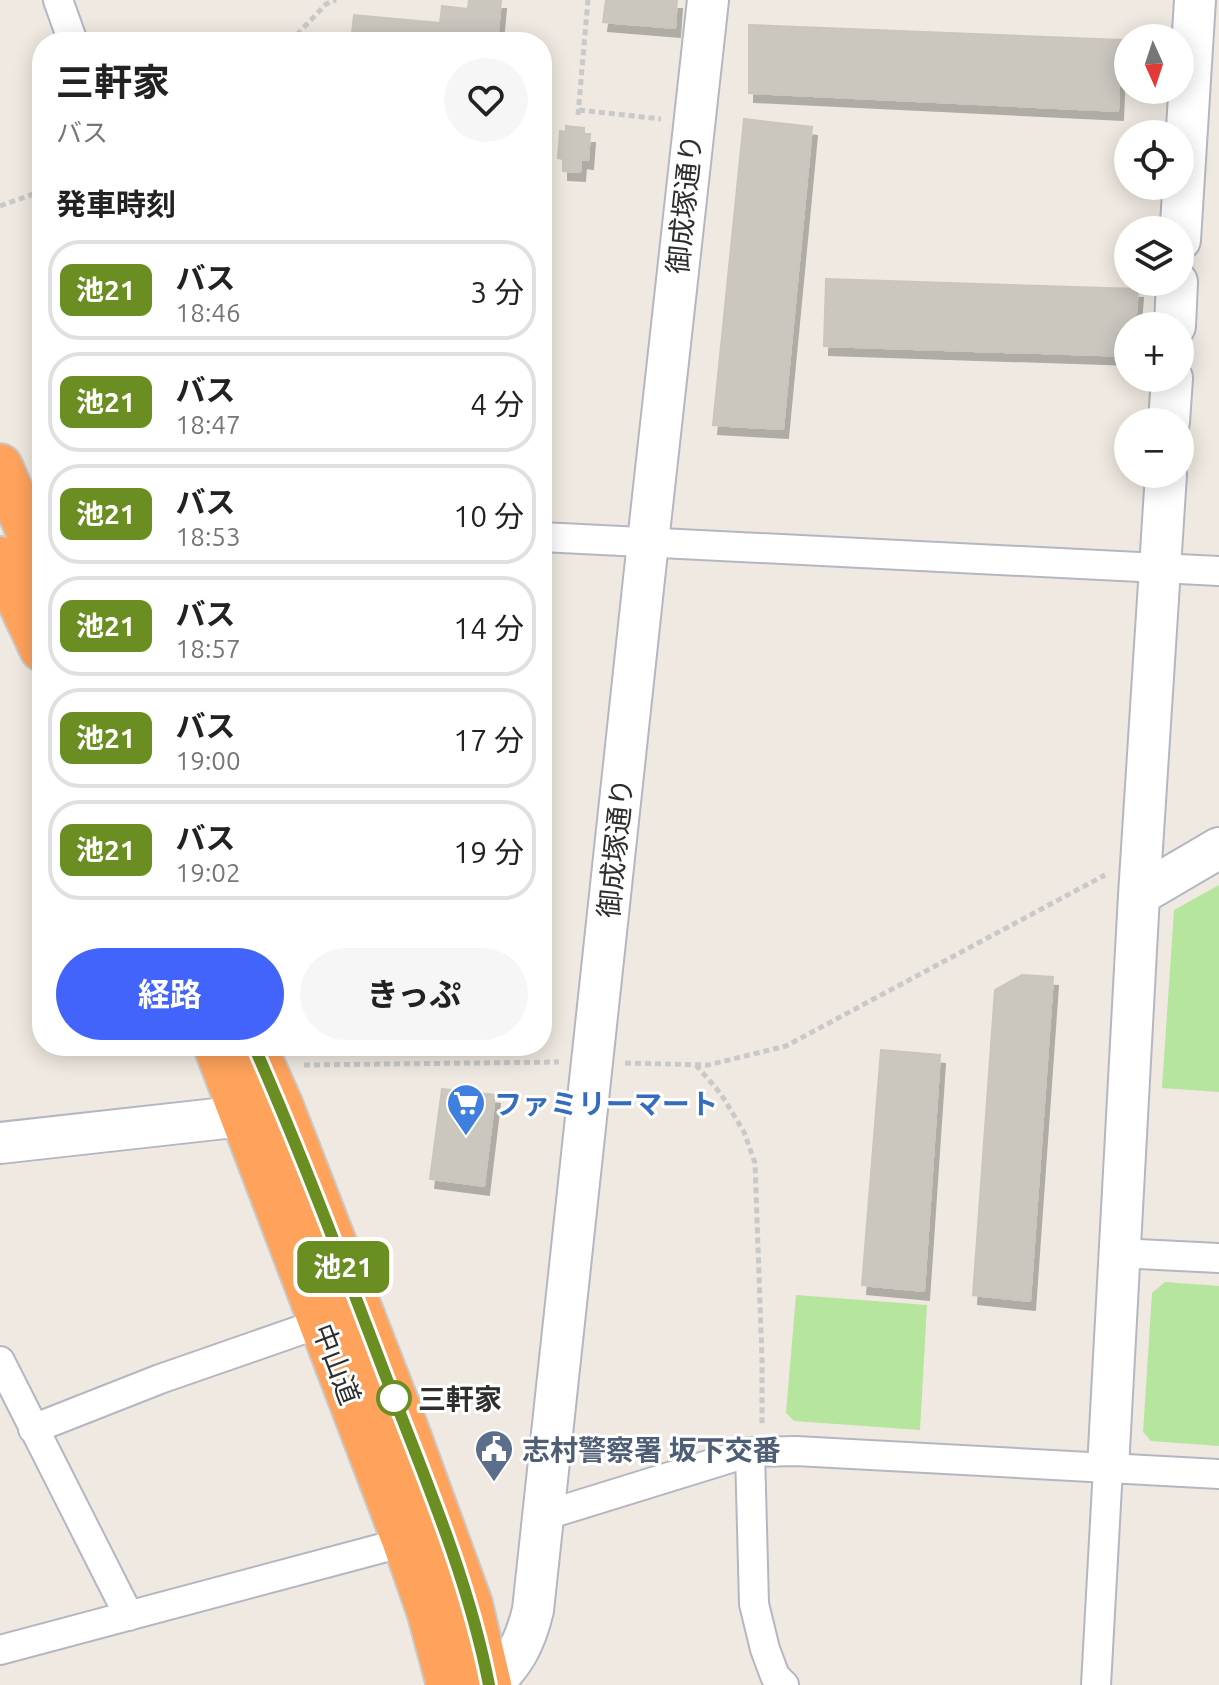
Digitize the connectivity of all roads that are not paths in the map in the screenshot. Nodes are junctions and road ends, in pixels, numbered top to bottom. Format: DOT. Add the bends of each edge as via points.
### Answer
graph roads {
  1 [pos="58,0"];
  2 [pos="708,0"];
  3 [pos="1195,0"];
  4 [pos="69,32"];
  5 [pos="1182,216"];
  6 [pos="0,466"];
  7 [pos="1165,488"];
  8 [pos="552,537"];
  9 [pos="648,542"];
  10 [pos="1160,568"];
  11 [pos="1219,571"];
  12 [pos="13,573"];
  13 [pos="32,623"];
  14 [pos="1219,848"];
  15 [pos="1123,884"];
  16 [pos="220,1056"];
  17 [pos="258,1056"];
  18 [pos="243,1116"];
  19 [pos="0,1143"];
  20 [pos="1118,1253"];
  21 [pos="1219,1258"];
  22 [pos="321,1323"];
  23 [pos="0,1361"];
  24 [pos="33,1429"];
  25 [pos="756,1452"];
  26 [pos="1108,1468"];
  27 [pos="1219,1474"];
  28 [pos="543,1516"];
  29 [pos="405,1542"];
  30 [pos="129,1616"];
  31 [pos="0,1650"];
  32 [pos="449,1685"];
  33 [pos="490,1685"];
  34 [pos="784,1685"];
  35 [pos="1096,1685"];
  1 -- 4 [label="street"];
  2 -- 9 [label="street, 御成塚通り"];
  3 -- 5 [label="street"];
  6 -- 12 [label="highway"];
  7 -- 10 [label="street"];
  8 -- 9 [label="street"];
  9 -- 10 [label="street"];
  9 -- 28 [label="street, 御成塚通り"];
  10 -- 11 [label="street"];
  10 -- 15 [label="street"];
  12 -- 13 [label="highway"];
  14 -- 15 [label="street"];
  15 -- 20 [label="street"];
  16 -- 18 [label="highway, 中山道"];
  17 -- 33 [label="highway, 中山道" via="408,1432 470,1604"];
  18 -- 19 [label="street"];
  18 -- 22 [label="highway, 中山道"];
  20 -- 21 [label="street"];
  20 -- 26 [label="street"];
  22 -- 24 [label="street"];
  22 -- 29 [label="highway, 中山道"];
  23 -- 24 [label="street"];
  24 -- 30 [label="street"];
  25 -- 26 [label="street"];
  25 -- 28 [label="street"];
  25 -- 34 [label="street" via="754,1604 765,1649"];
  26 -- 27 [label="street"];
  26 -- 35 [label="street"];
  28 -- 33 [label="street, 御成塚通り" via="527,1634"];
  29 -- 30 [label="street"];
  29 -- 32 [label="highway, 中山道"];
  30 -- 31 [label="street"];
}
